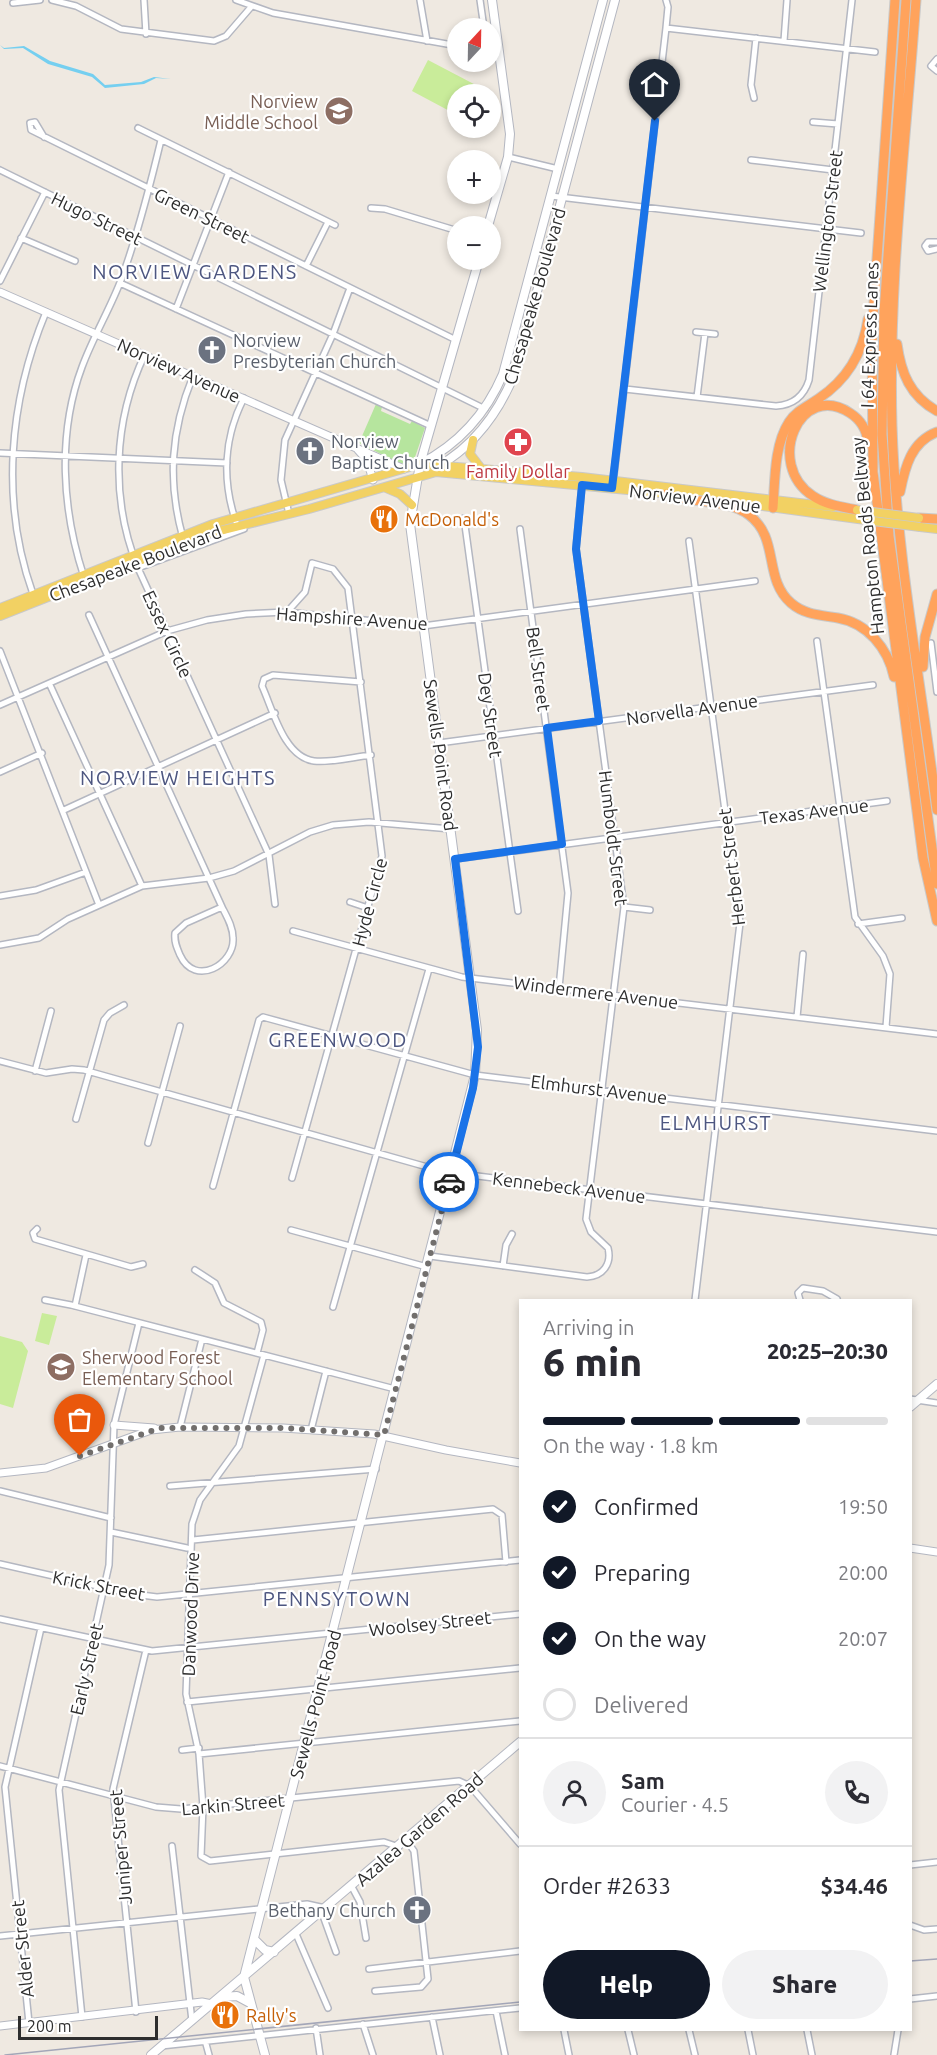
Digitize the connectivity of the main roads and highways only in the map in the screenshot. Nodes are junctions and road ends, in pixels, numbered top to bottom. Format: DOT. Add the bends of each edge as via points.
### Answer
graph roads {
  1 [pos="492,0"];
  2 [pos="603,0"];
  3 [pos="615,0"];
  4 [pos="895,0"];
  5 [pos="906,0"];
  6 [pos="916,0"];
  7 [pos="491,216"];
  8 [pos="879,236"];
  9 [pos="476,270"];
  10 [pos="893,323"];
  11 [pos="505,368"];
  12 [pos="516,370"];
  13 [pos="937,411"];
  14 [pos="937,432"];
  15 [pos="427,439"];
  16 [pos="473,440"];
  17 [pos="444,450"];
  18 [pos="420,464"];
  19 [pos="443,464"];
  20 [pos="481,468"];
  21 [pos="873,472"];
  22 [pos="417,478"];
  23 [pos="582,481"];
  24 [pos="613,484"];
  25 [pos="386,488"];
  26 [pos="666,494"];
  27 [pos="897,503"];
  28 [pos="773,504"];
  29 [pos="412,505"];
  30 [pos="858,515"];
  31 [pos="937,519"];
  32 [pos="235,521"];
  33 [pos="920,522"];
  34 [pos="937,529"];
  35 [pos="84,578"];
  36 [pos="937,594"];
  37 [pos="0,608"];
  38 [pos="0,616"];
  39 [pos="922,693"];
  40 [pos="901,694"];
  41 [pos="937,810"];
  42 [pos="937,884"];
  43 [pos="937,921"];
  44 [pos="937,1384"];
  45 [pos="914,1400"];
  46 [pos="519,1743"];
  47 [pos="254,1939"];
  48 [pos="274,1952"];
  49 [pos="244,1977"];
  50 [pos="220,1997"];
  51 [pos="250,2004"];
  52 [pos="153,2054"];
  53 [pos="265,2055"];
  1 -- 7 [label="main road" via="510,119 508,157"];
  2 -- 11 [label="main road, Chesapeake Boulevard"];
  3 -- 12 [label="main road, Chesapeake Boulevard"];
  4 -- 8 [label="highway, Hampton Roads Beltway"];
  5 -- 42 [label="highway, I 64 Express Lanes" via="884,312 882,434 889,536"];
  6 -- 10 [label="highway, Hampton Roads Beltway"];
  8 -- 21 [label="highway, Hampton Roads Beltway" via="871,361"];
  8 -- 28 [label="highway" via="861,350 842,379 797,412 789,423 779,447"];
  9 -- 15 [label="main road, Sewells Point Road"];
  10 -- 13 [label="highway" via="904,376 921,400"];
  10 -- 27 [label="highway, Hampton Roads Beltway" via="892,427"];
  11 -- 12 [label="main road"];
  11 -- 17 [label="main road, Chesapeake Boulevard" via="485,409"];
  12 -- 16 [label="main road, Chesapeake Boulevard" via="497,410"];
  14 -- 27 [label="highway" via="922,440 910,456"];
  15 -- 17 [label="main road" via="435,448"];
  15 -- 18 [label="main road, Sewells Point Road"];
  16 -- 19 [label="main road, Chesapeake Boulevard"];
  16 -- 20 [label="main road" via="470,454"];
  17 -- 18 [label="main road, Chesapeake Boulevard"];
  18 -- 19 [label="main road, Norview Avenue"];
  18 -- 22 [label="main road, Sewells Point Road"];
  18 -- 32 [label="main road, Chesapeake Boulevard"];
  19 -- 20 [label="main road, Norview Avenue"];
  19 -- 22 [label="main road, Chesapeake Boulevard"];
  20 -- 23 [label="main road, Norview Avenue"];
  21 -- 30 [label="highway" via="866,434 861,422 849,412 835,407 819,408 805,415 796,426 789,456 799,482 819,500"];
  21 -- 40 [label="highway, Hampton Roads Beltway"];
  22 -- 23 [label="main road, Norview Avenue" via="441,472"];
  22 -- 25 [label="main road, Chesapeake Boulevard"];
  22 -- 29 [label="main road, Sewells Point Road"];
  23 -- 24 [label="main road, Norview Avenue"];
  24 -- 26 [label="main road, Norview Avenue"];
  24 -- 28 [label="main road, Norview Avenue"];
  25 -- 29 [label="main road"];
  25 -- 32 [label="main road, Chesapeake Boulevard" via="289,514"];
  26 -- 28 [label="main road, Norview Avenue"];
  26 -- 40 [label="highway" via="733,507 754,519 768,541 773,574 785,597 803,611 843,619 874,637 889,660"];
  27 -- 39 [label="highway, Hampton Roads Beltway"];
  28 -- 30 [label="main road, Norview Avenue"];
  29 -- 47 [label="main road, Sewells Point Road" via="411,536 471,979 478,1047 475,1075"];
  30 -- 33 [label="main road, Norview Avenue, bridge"];
  31 -- 33 [label="highway"];
  32 -- 35 [label="main road, Chesapeake Boulevard" via="183,539 136,562"];
  33 -- 34 [label="main road, Norview Avenue"];
  35 -- 37 [label="main road, Chesapeake Boulevard"];
  35 -- 38 [label="main road, Chesapeake Boulevard"];
  36 -- 39 [label="highway" via="925,637"];
  39 -- 41 [label="highway, Hampton Roads Beltway"];
  40 -- 43 [label="highway, Hampton Roads Beltway" via="923,858"];
  44 -- 45 [label="main road"];
  46 -- 48 [label="main road, Azalea Garden Road"];
  47 -- 48 [label="main road" via="261,1948"];
  47 -- 49 [label="main road, Sewells Point Road"];
  48 -- 49 [label="main road, Azalea Garden Road"];
  49 -- 50 [label="main road, Azalea Garden Road"];
  49 -- 51 [label="main road, Sewells Point Road"];
  50 -- 51 [label="main road" via="237,1996"];
  50 -- 52 [label="main road, Azalea Garden Road"];
  51 -- 53 [label="main road, Sewells Point Road"];
}
